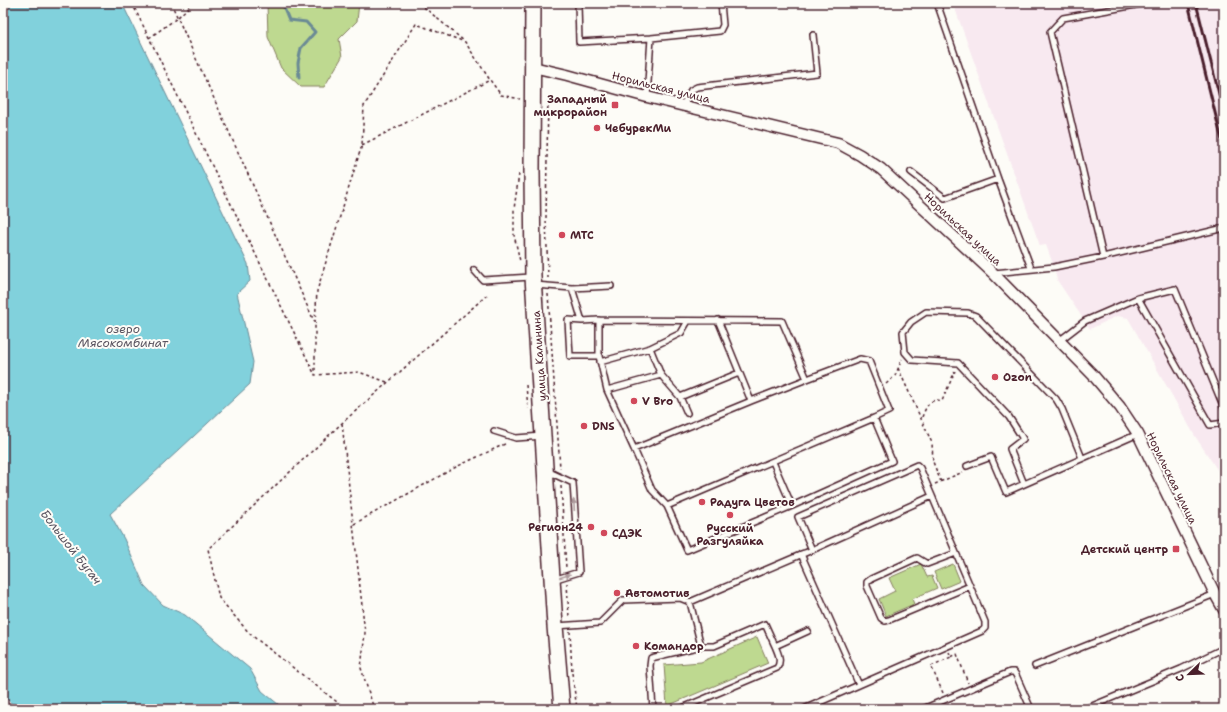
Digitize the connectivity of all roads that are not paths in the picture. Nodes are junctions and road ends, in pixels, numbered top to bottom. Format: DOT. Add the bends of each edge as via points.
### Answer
graph roads {
  1 [pos="533,3"];
  2 [pos="578,3"];
  3 [pos="721,3"];
  4 [pos="936,3"];
  5 [pos="1147,3"];
  6 [pos="814,35"];
  7 [pos="651,38"];
  8 [pos="533,67"];
  9 [pos="647,97"];
  10 [pos="683,106"];
  11 [pos="911,172"];
  12 [pos="998,179"];
  13 [pos="1224,228"];
  14 [pos="1103,257"];
  15 [pos="1031,268"];
  16 [pos="474,270"];
  17 [pos="993,273"];
  18 [pos="538,283"];
  19 [pos="612,286"];
  20 [pos="572,288"];
  21 [pos="1138,298"];
  22 [pos="582,320"];
  23 [pos="599,320"];
  24 [pos="718,320"];
  25 [pos="688,321"];
  26 [pos="1059,341"];
  27 [pos="650,348"];
  28 [pos="599,356"];
  29 [pos="600,362"];
  30 [pos="740,373"];
  31 [pos="661,374"];
  32 [pos="807,378"];
  33 [pos="607,390"];
  34 [pos="680,397"];
  35 [pos="751,401"];
  36 [pos="1224,408"];
  37 [pos="687,413"];
  38 [pos="874,418"];
  39 [pos="1224,423"];
  40 [pos="494,431"];
  41 [pos="1138,434"];
  42 [pos="544,436"];
  43 [pos="634,449"];
  44 [pos="1082,458"];
  45 [pos="773,462"];
  46 [pos="967,466"];
  47 [pos="546,471"];
  48 [pos="1024,484"];
  49 [pos="932,496"];
  50 [pos="667,506"];
  51 [pos="792,506"];
  52 [pos="812,550"];
  53 [pos="956,553"];
  54 [pos="801,554"];
  55 [pos="559,578"];
  56 [pos="970,586"];
  57 [pos="1215,594"];
  58 [pos="690,602"];
  59 [pos="1224,610"];
  60 [pos="562,626"];
  61 [pos="808,631"];
  62 [pos="701,646"];
  63 [pos="775,646"];
  64 [pos="1224,648"];
  65 [pos="1035,666"];
  66 [pos="859,685"];
  67 [pos="562,709"];
  68 [pos="653,709"];
  69 [pos="680,709"];
  70 [pos="804,709"];
  71 [pos="923,709"];
  72 [pos="1031,709"];
  73 [pos="1085,709"];
  1 -- 8 [label="main road, улица Калинина"];
  2 -- 7 [label="lane" via="579,42"];
  3 -- 7 [label="lane" via="723,25 720,31"];
  4 -- 12 [label="lane"];
  5 -- 14 [label="lane" via="1063,18 1050,32"];
  6 -- 10 [label="lane" via="817,73 697,87 691,90"];
  7 -- 9 [label="lane"];
  8 -- 9 [label="street, Норильская улица"];
  8 -- 18 [label="main road, улица Калинина" via="532,171"];
  9 -- 10 [label="street, Норильская улица"];
  10 -- 17 [label="street, Норильская улица" via="838,143 881,169"];
  11 -- 12 [label="lane" via="945,198"];
  12 -- 15 [label="lane"];
  13 -- 14 [label="lane"];
  14 -- 15 [label="lane" via="1054,267"];
  15 -- 17 [label="lane"];
  16 -- 18 [label="lane" via="483,280"];
  17 -- 26 [label="street, Норильская улица"];
  18 -- 20 [label="lane"];
  18 -- 42 [label="main road, улица Калинина"];
  19 -- 20 [label="lane"];
  20 -- 22 [label="lane"];
  21 -- 26 [label="lane" via="1085,321"];
  21 -- 36 [label="lane" via="1175,289"];
  21 -- 39 [label="lane" via="1210,425"];
  22 -- 23 [label="lane"];
  22 -- 28 [label="lane" via="568,320 570,356"];
  23 -- 25 [label="lane"];
  23 -- 28 [label="lane"];
  24 -- 25 [label="lane"];
  24 -- 30 [label="lane"];
  24 -- 32 [label="lane" via="782,321"];
  25 -- 27 [label="lane" via="681,333"];
  26 -- 41 [label="street, Норильская улица" via="1093,375 1120,407"];
  27 -- 29 [label="lane"];
  27 -- 31 [label="lane"];
  28 -- 29 [label="lane"];
  29 -- 33 [label="lane"];
  30 -- 34 [label="lane"];
  30 -- 35 [label="lane"];
  31 -- 33 [label="lane"];
  31 -- 34 [label="lane"];
  32 -- 35 [label="lane"];
  32 -- 38 [label="lane" via="860,359 869,361 889,411"];
  33 -- 43 [label="lane"];
  34 -- 37 [label="lane"];
  35 -- 43 [label="lane"];
  38 -- 45 [label="lane"];
  38 -- 51 [label="lane" via="892,461"];
  40 -- 42 [label="lane" via="516,438"];
  41 -- 44 [label="lane"];
  41 -- 57 [label="street, Норильская улица"];
  42 -- 47 [label="main road, улица Калинина"];
  43 -- 50 [label="lane" via="652,490"];
  44 -- 48 [label="lane"];
  44 -- 48 [label="lane" via="1056,399 976,316 968,313 926,312 911,322 903,332 905,352 912,360 958,363 1009,418 1023,439 1010,449"];
  45 -- 50 [label="lane"];
  45 -- 51 [label="lane"];
  46 -- 48 [label="lane" via="991,457 1006,492"];
  47 -- 55 [label="main road, улица Калинина"];
  55 -- 47 [label="lane, one-way" via="579,572 572,483"];
  49 -- 52 [label="lane"];
  49 -- 52 [label="lane" via="920,468 916,465 798,517"];
  49 -- 53 [label="lane"];
  50 -- 51 [label="lane" via="687,550"];
  52 -- 54 [label="lane"];
  53 -- 56 [label="lane"];
  53 -- 56 [label="lane" via="927,564 914,558 871,579 867,586 881,618 889,620"];
  54 -- 58 [label="lane"];
  54 -- 66 [label="lane"];
  55 -- 60 [label="main road, улица Калинина"];
  56 -- 66 [label="lane" via="986,628"];
  57 -- 59 [label="street, Норильская улица"];
  57 -- 65 [label="lane"];
  58 -- 60 [label="lane" via="680,598 623,600 600,623"];
  58 -- 62 [label="lane"];
  60 -- 67 [label="main road, улица Калинина"];
  61 -- 63 [label="lane"];
  62 -- 63 [label="lane" via="714,646 765,624"];
  62 -- 68 [label="lane" via="652,658 650,666"];
  63 -- 69 [label="lane" via="780,660 777,668"];
  64 -- 73 [label="lane"];
  66 -- 70 [label="lane"];
  71 -- 72 [label="lane" via="1014,672"];
}
